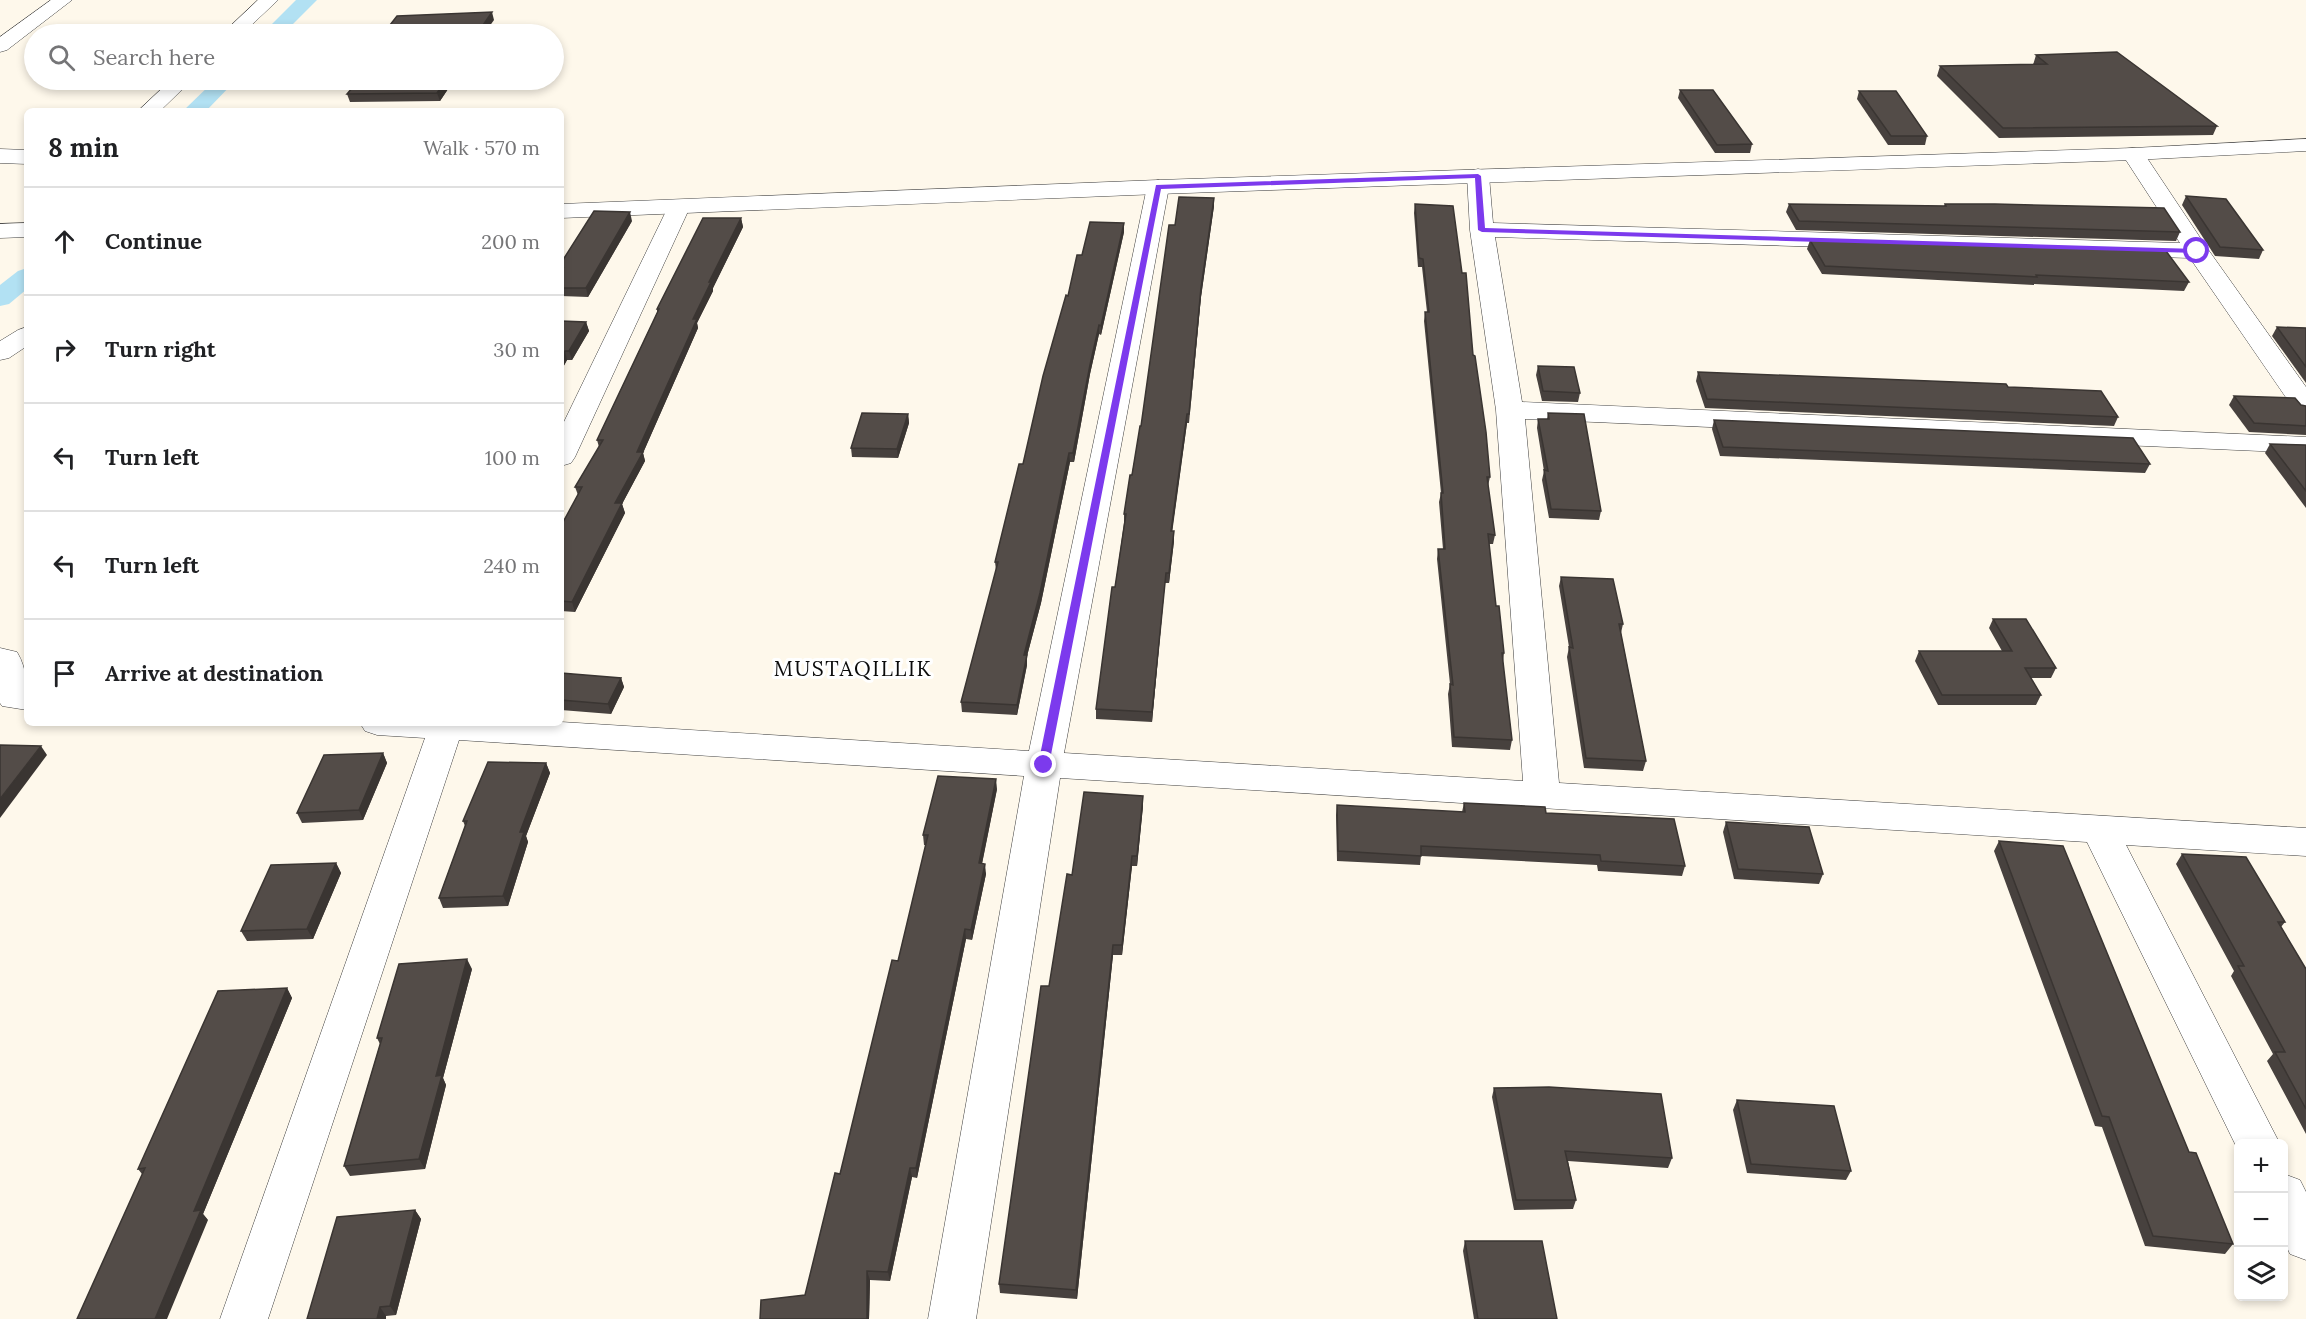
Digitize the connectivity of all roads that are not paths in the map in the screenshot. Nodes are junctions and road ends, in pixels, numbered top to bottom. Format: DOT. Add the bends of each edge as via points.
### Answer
graph roads {
  1 [pos="63,0"];
  2 [pos="269,0"];
  3 [pos="30,24"];
  4 [pos="242,24"];
  5 [pos="24,28"];
  6 [pos="0,46"];
  7 [pos="171,90"];
  8 [pos="151,108"];
  9 [pos="2306,145"];
  10 [pos="2133,154"];
  11 [pos="0,156"];
  12 [pos="24,157"];
  13 [pos="1478,176"];
  14 [pos="1158,187"];
  15 [pos="679,207"];
  16 [pos="564,211"];
  17 [pos="1482,230"];
  18 [pos="2197,251"];
  19 [pos="24,337"];
  20 [pos="0,352"];
  21 [pos="2306,406"];
  22 [pos="1510,410"];
  23 [pos="2306,446"];
  24 [pos="564,451"];
  25 [pos="0,659"];
  26 [pos="14,704"];
  27 [pos="446,726"];
  28 [pos="461,726"];
  29 [pos="1044,765"];
  30 [pos="1542,795"];
  31 [pos="2099,829"];
  32 [pos="2306,842"];
  33 [pos="2256,1139"];
  34 [pos="2288,1205"];
  35 [pos="2306,1239"];
  36 [pos="244,1319"];
  37 [pos="952,1319"];
  1 -- 3 [label="street"];
  2 -- 4 [label="street"];
  5 -- 6 [label="street"];
  7 -- 8 [label="street"];
  9 -- 10 [label="street"];
  10 -- 13 [label="street"];
  10 -- 18 [label="street"];
  11 -- 12 [label="street"];
  13 -- 14 [label="street"];
  13 -- 17 [label="street"];
  14 -- 15 [label="street"];
  14 -- 29 [label="street"];
  15 -- 16 [label="street"];
  15 -- 24 [label="street"];
  17 -- 18 [label="street"];
  17 -- 22 [label="street"];
  18 -- 21 [label="street"];
  19 -- 20 [label="street"];
  22 -- 23 [label="street"];
  22 -- 30 [label="street"];
  25 -- 26 [label="street" via="5,660"];
  27 -- 36 [label="street"];
  28 -- 29 [label="street"];
  29 -- 30 [label="street"];
  29 -- 37 [label="street"];
  30 -- 31 [label="street"];
  31 -- 32 [label="street"];
  31 -- 33 [label="street"];
  34 -- 35 [label="street"];
}
